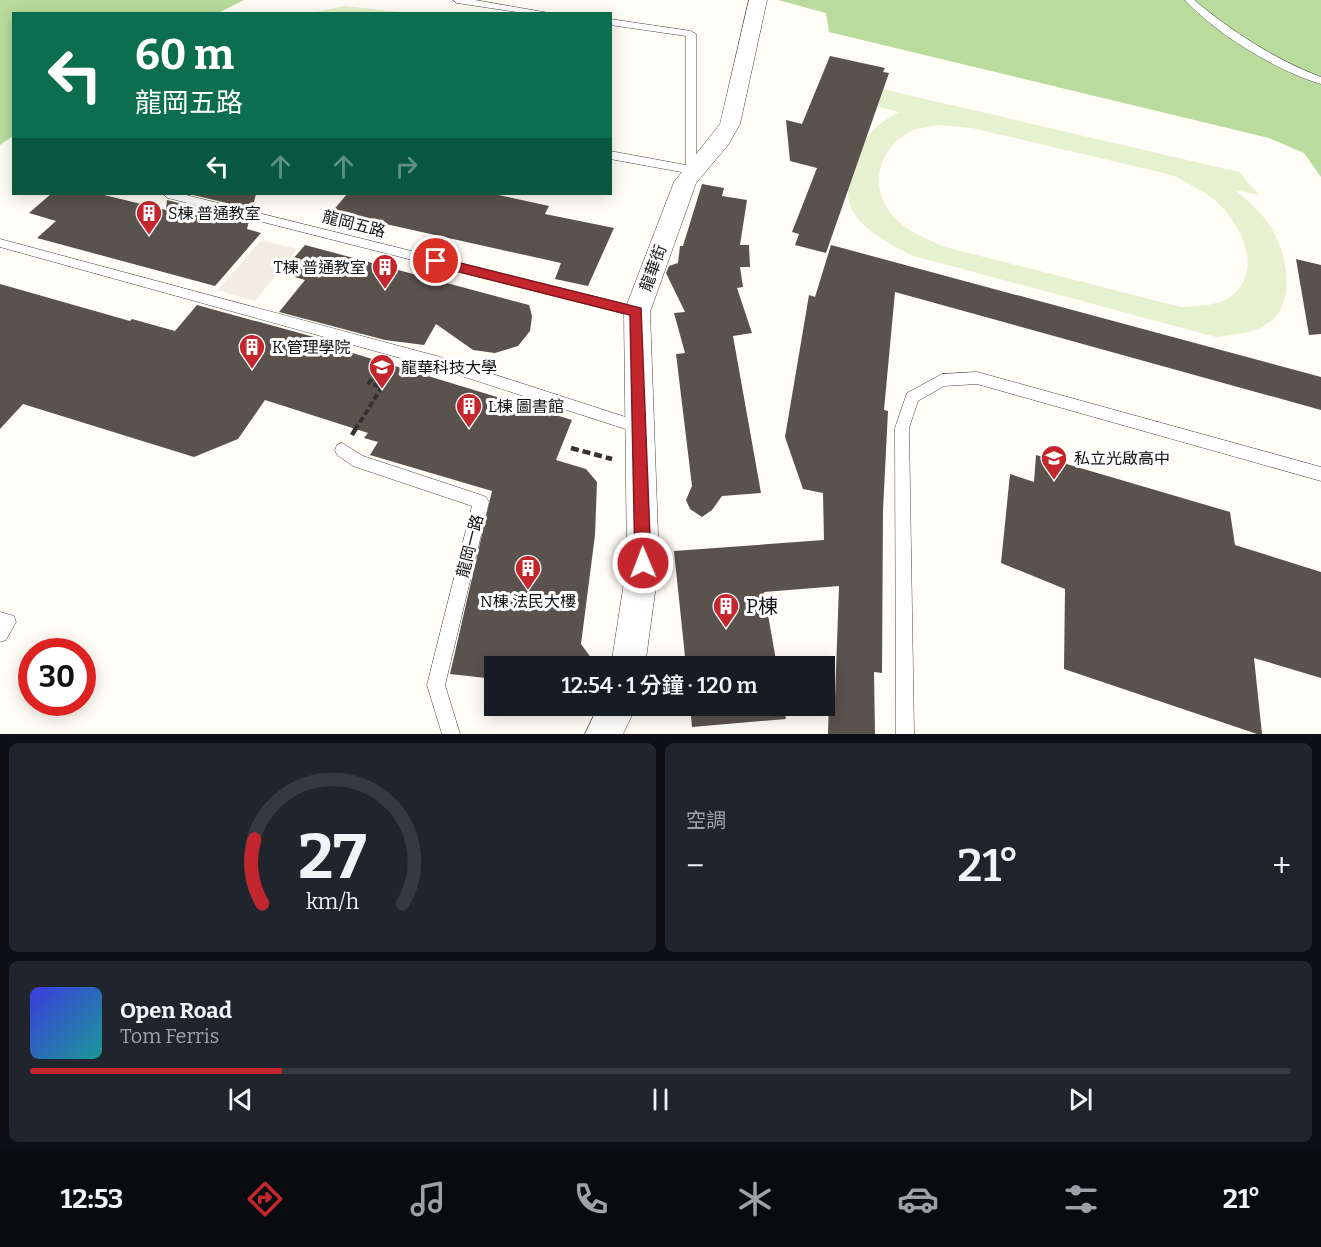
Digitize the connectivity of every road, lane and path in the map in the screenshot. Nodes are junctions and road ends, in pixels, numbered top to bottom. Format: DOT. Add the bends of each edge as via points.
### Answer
graph roads {
  1 [pos="457,0"];
  2 [pos="758,0"];
  3 [pos="1189,0"];
  4 [pos="538,12"];
  5 [pos="612,22"];
  6 [pos="1321,81"];
  7 [pos="612,155"];
  8 [pos="692,170"];
  9 [pos="172,195"];
  10 [pos="0,243"];
  11 [pos="637,312"];
  12 [pos="390,350"];
  13 [pos="641,428"];
  14 [pos="571,448"];
  15 [pos="342,450"];
  16 [pos="642,467"];
  17 [pos="1321,474"];
  18 [pos="0,620"];
  19 [pos="0,634"];
  20 [pos="629,656"];
  21 [pos="614,716"];
  22 [pos="451,734"];
  23 [pos="603,734"];
  24 [pos="905,734"];
  1 -- 4 [label="lane"];
  2 -- 8 [label="street, 龍華街" via="730,124 722,140"];
  3 -- 6 [label="lane" via="1247,45"];
  5 -- 8 [label="lane" via="691,34"];
  7 -- 8 [label="lane"];
  8 -- 11 [label="street, 龍華街"];
  9 -- 11 [label="lane, 龍岡五路"];
  10 -- 12 [label="lane"];
  11 -- 13 [label="street, 龍華街"];
  12 -- 13 [label="lane"];
  12 -- 15 [label="path" via="369,383 382,387"];
  13 -- 16 [label="street, 龍華街"];
  14 -- 16 [label="path"];
  15 -- 22 [label="lane, 龍岡一路" via="358,460 481,502 436,685"];
  16 -- 20 [label="street, 龍華街" via="643,563"];
  17 -- 24 [label="lane" via="977,378 942,380 912,397 902,428"];
  18 -- 19 [label="lane" via="8,622"];
  21 -- 23 [label="street"];
}
